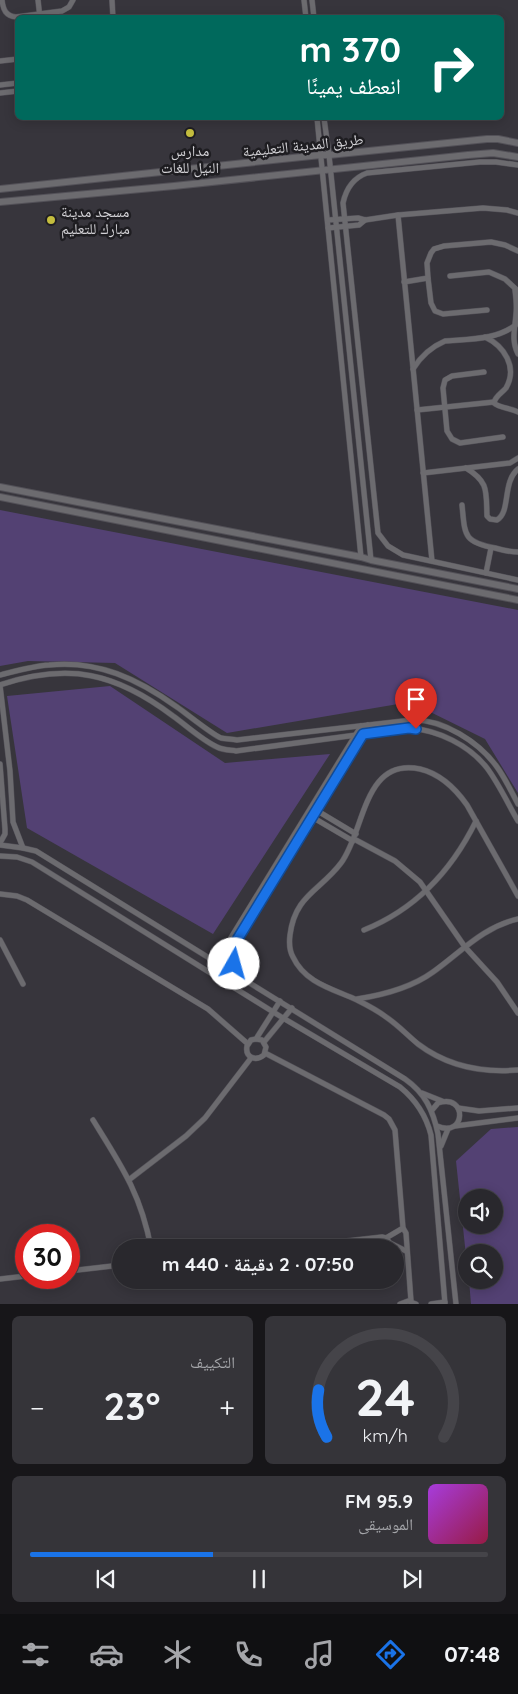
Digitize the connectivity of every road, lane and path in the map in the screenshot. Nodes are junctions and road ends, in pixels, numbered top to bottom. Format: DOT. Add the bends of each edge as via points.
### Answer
graph roads {
  1 [pos="2,0"];
  2 [pos="38,0"];
  3 [pos="74,0"];
  4 [pos="112,0"];
  5 [pos="304,0"];
  6 [pos="312,0"];
  7 [pos="40,15"];
  8 [pos="44,15"];
  9 [pos="114,15"];
  10 [pos="306,15"];
  11 [pos="314,15"];
  12 [pos="15,16"];
  13 [pos="15,59"];
  14 [pos="0,61"];
  15 [pos="15,83"];
  16 [pos="0,85"];
  17 [pos="15,92"];
  18 [pos="0,93"];
  19 [pos="316,120"];
  20 [pos="324,120"];
  21 [pos="518,143"];
  22 [pos="321,155"];
  23 [pos="329,155"];
  24 [pos="518,157"];
  25 [pos="518,165"];
  26 [pos="322,170"];
  27 [pos="331,170"];
  28 [pos="172,172"];
  29 [pos="69,181"];
  30 [pos="174,186"];
  31 [pos="0,190"];
  32 [pos="71,195"];
  33 [pos="0,202"];
  34 [pos="518,212"];
  35 [pos="398,215"];
  36 [pos="336,219"];
  37 [pos="344,219"];
  38 [pos="328,220"];
  39 [pos="365,220"];
  40 [pos="345,226"];
  41 [pos="336,227"];
  42 [pos="328,228"];
  43 [pos="518,251"];
  44 [pos="450,276"];
  45 [pos="428,278"];
  46 [pos="404,282"];
  47 [pos="516,291"];
  48 [pos="487,310"];
  49 [pos="516,325"];
  50 [pos="485,337"];
  51 [pos="518,354"];
  52 [pos="412,370"];
  53 [pos="484,372"];
  54 [pos="494,402"];
  55 [pos="446,407"];
  56 [pos="417,410"];
  57 [pos="518,412"];
  58 [pos="503,437"];
  59 [pos="516,460"];
  60 [pos="466,468"];
  61 [pos="518,469"];
  62 [pos="423,473"];
  63 [pos="0,487"];
  64 [pos="0,498"];
  65 [pos="462,505"];
  66 [pos="491,548"];
  67 [pos="518,552"];
  68 [pos="361,557"];
  69 [pos="371,560"];
  70 [pos="432,561"];
  71 [pos="372,571"];
  72 [pos="486,573"];
  73 [pos="518,580"];
  74 [pos="518,590"];
  75 [pos="518,600"];
  76 [pos="0,675"];
  77 [pos="0,685"];
  78 [pos="368,725"];
  79 [pos="361,726"];
  80 [pos="363,734"];
  81 [pos="355,735"];
  82 [pos="0,764"];
  83 [pos="518,804"];
  84 [pos="316,810"];
  85 [pos="312,817"];
  86 [pos="476,821"];
  87 [pos="518,821"];
  88 [pos="355,838"];
  89 [pos="0,844"];
  90 [pos="24,848"];
  91 [pos="0,856"];
  92 [pos="426,891"];
  93 [pos="0,894"];
  94 [pos="518,896"];
  95 [pos="518,919"];
  96 [pos="364,930"];
  97 [pos="0,940"];
  98 [pos="464,947"];
  99 [pos="216,962"];
  100 [pos="238,977"];
  101 [pos="23,984"];
  102 [pos="356,999"];
  103 [pos="280,1001"];
  104 [pos="292,1008"];
  105 [pos="272,1011"];
  106 [pos="518,1012"];
  107 [pos="283,1018"];
  108 [pos="256,1039"];
  109 [pos="264,1042"];
  110 [pos="248,1044"];
  111 [pos="265,1053"];
  112 [pos="251,1058"];
  113 [pos="518,1070"];
  114 [pos="421,1092"];
  115 [pos="442,1102"];
  116 [pos="458,1108"];
  117 [pos="518,1108"];
  118 [pos="432,1110"];
  119 [pos="518,1118"];
  120 [pos="93,1120"];
  121 [pos="435,1120"];
  122 [pos="428,1122"];
  123 [pos="437,1126"];
  124 [pos="455,1126"];
  125 [pos="448,1129"];
  126 [pos="440,1146"];
  127 [pos="130,1179"];
  128 [pos="403,1228"];
  129 [pos="386,1238"];
  130 [pos="149,1239"];
  131 [pos="376,1239"];
  132 [pos="406,1251"];
  133 [pos="112,1266"];
  134 [pos="80,1270"];
  135 [pos="15,1277"];
  136 [pos="0,1279"];
  137 [pos="413,1303"];
  138 [pos="445,1303"];
  139 [pos="400,1304"];
  140 [pos="433,1304"];
  141 [pos="456,1304"];
  1 -- 12 [label="street" via="3,8"];
  2 -- 7 [label="street"];
  3 -- 8 [label="street" via="66,10"];
  4 -- 9 [label="street"];
  5 -- 10 [label="street"];
  6 -- 11 [label="street"];
  13 -- 14 [label="street"];
  15 -- 16 [label="street"];
  17 -- 18 [label="street"];
  19 -- 22 [label="street"];
  20 -- 23 [label="street"];
  21 -- 23 [label="street, طريق المدينة التعليمية" via="487,139"];
  22 -- 23 [label="street, طريق المدينة التعليمية"];
  22 -- 26 [label="street"];
  22 -- 28 [label="street, طريق المدينة التعليمية"];
  23 -- 27 [label="street"];
  24 -- 27 [label="street, طريق المدينة التعليمية" via="492,153"];
  25 -- 37 [label="street" via="480,162 364,174 353,181 346,193"];
  26 -- 27 [label="street, طريق المدينة التعليمية"];
  26 -- 30 [label="street, طريق المدينة التعليمية"];
  26 -- 38 [label="street"];
  27 -- 36 [label="street"];
  28 -- 29 [label="street, طريق المدينة التعليمية"];
  28 -- 30 [label="street"];
  29 -- 31 [label="street, طريق المدينة التعليمية"];
  29 -- 32 [label="street"];
  30 -- 32 [label="street, طريق المدينة التعليمية"];
  32 -- 33 [label="street, طريق المدينة التعليمية"];
  34 -- 35 [label="street" via="483,208"];
  35 -- 39 [label="street"];
  35 -- 46 [label="street"];
  36 -- 37 [label="street"];
  36 -- 38 [label="street"];
  36 -- 41 [label="street"];
  37 -- 39 [label="street"];
  37 -- 40 [label="street"];
  38 -- 42 [label="street"];
  39 -- 40 [label="street"];
  40 -- 41 [label="street"];
  40 -- 70 [label="street" via="378,533 395,552"];
  41 -- 42 [label="street"];
  41 -- 69 [label="street"];
  42 -- 68 [label="street"];
  43 -- 45 [label="street" via="491,242 439,247 428,258"];
  44 -- 47 [label="street" via="489,272 505,279"];
  45 -- 46 [label="street"];
  45 -- 48 [label="street" via="431,303 438,313"];
  46 -- 52 [label="street"];
  47 -- 49 [label="street"];
  49 -- 50 [label="street" via="504,333"];
  49 -- 51 [label="street" via="514,341"];
  50 -- 52 [label="street" via="439,344"];
  50 -- 54 [label="street" via="503,348 512,366 508,384"];
  52 -- 56 [label="street"];
  53 -- 55 [label="street" via="447,378 443,386"];
  54 -- 55 [label="street"];
  54 -- 57 [label="street" via="497,406"];
  55 -- 56 [label="street"];
  55 -- 58 [label="street" via="448,431 454,441"];
  56 -- 62 [label="street"];
  59 -- 60 [label="street"];
  59 -- 61 [label="street"];
  60 -- 61 [label="street" via="482,480 487,516 497,520 502,516 510,479"];
  60 -- 62 [label="street"];
  62 -- 70 [label="street"];
  63 -- 68 [label="street"];
  64 -- 71 [label="street"];
  65 -- 66 [label="street" via="464,530 468,538"];
  66 -- 67 [label="street"];
  66 -- 72 [label="street"];
  68 -- 69 [label="street"];
  69 -- 71 [label="street"];
  69 -- 74 [label="street"];
  70 -- 72 [label="street"];
  71 -- 75 [label="street"];
  72 -- 73 [label="street"];
  76 -- 79 [label="street" via="65,664 84,664 109,671 166,699 220,738 237,740"];
  77 -- 81 [label="street" via="60,673 91,675 125,685 218,748 236,751"];
  77 -- 90 [label="street" via="13,822"];
  78 -- 79 [label="street"];
  78 -- 80 [label="street"];
  78 -- 83 [label="street" via="418,720 448,728 487,756"];
  79 -- 81 [label="street"];
  80 -- 81 [label="street"];
  80 -- 84 [label="street"];
  80 -- 87 [label="street" via="409,728 443,736 482,762"];
  81 -- 99 [label="street"];
  82 -- 89 [label="street" via="5,829"];
  84 -- 85 [label="street"];
  84 -- 88 [label="street"];
  85 -- 88 [label="street"];
  85 -- 100 [label="street" via="237,940 234,959"];
  86 -- 88 [label="street" via="462,798 446,781 426,771 406,768 391,772 374,786"];
  86 -- 92 [label="street" via="455,858"];
  86 -- 94 [label="street"];
  88 -- 92 [label="street" via="396,861"];
  88 -- 102 [label="street" via="337,868 302,902 293,920 290,950 298,966 310,978"];
  89 -- 90 [label="street"];
  90 -- 99 [label="street" via="36,851"];
  91 -- 105 [label="street" via="32,862"];
  92 -- 96 [label="street" via="397,914"];
  92 -- 98 [label="street"];
  93 -- 110 [label="street" via="27,900 132,963 208,1010"];
  95 -- 98 [label="street" via="491,928"];
  97 -- 101 [label="street"];
  98 -- 102 [label="street" via="418,981 388,993"];
  98 -- 106 [label="street" via="497,982"];
  99 -- 100 [label="street"];
  100 -- 103 [label="street"];
  102 -- 113 [label="street" via="380,1012 419,1044 445,1059 482,1070"];
  103 -- 104 [label="street"];
  103 -- 105 [label="street"];
  104 -- 107 [label="street"];
  104 -- 114 [label="street"];
  105 -- 107 [label="street"];
  105 -- 108 [label="street"];
  107 -- 109 [label="street"];
  107 -- 122 [label="street" via="400,1087 414,1100"];
  108 -- 109 [label="street"];
  108 -- 110 [label="street"];
  109 -- 111 [label="street"];
  110 -- 112 [label="street" via="246,1050"];
  111 -- 112 [label="street" via="259,1058"];
  111 -- 128 [label="street" via="389,1119 395,1130"];
  112 -- 127 [label="street" via="205,1118"];
  114 -- 115 [label="street"];
  114 -- 118 [label="street"];
  115 -- 116 [label="street" via="452,1102"];
  115 -- 118 [label="street"];
  116 -- 117 [label="street" via="479,1111"];
  116 -- 124 [label="street" via="460,1118"];
  118 -- 121 [label="street"];
  119 -- 124 [label="street"];
  120 -- 127 [label="street"];
  121 -- 122 [label="street"];
  121 -- 123 [label="street"];
  122 -- 138 [label="street"];
  123 -- 125 [label="street"];
  123 -- 126 [label="street"];
  124 -- 125 [label="street"];
  125 -- 126 [label="street"];
  126 -- 141 [label="street"];
  127 -- 130 [label="street"];
  128 -- 129 [label="street"];
  128 -- 132 [label="street"];
  129 -- 131 [label="street"];
  129 -- 132 [label="street"];
  132 -- 137 [label="street"];
  133 -- 134 [label="street"];
  135 -- 136 [label="street"];
  137 -- 139 [label="street" via="406,1301"];
  138 -- 140 [label="street"];
}
